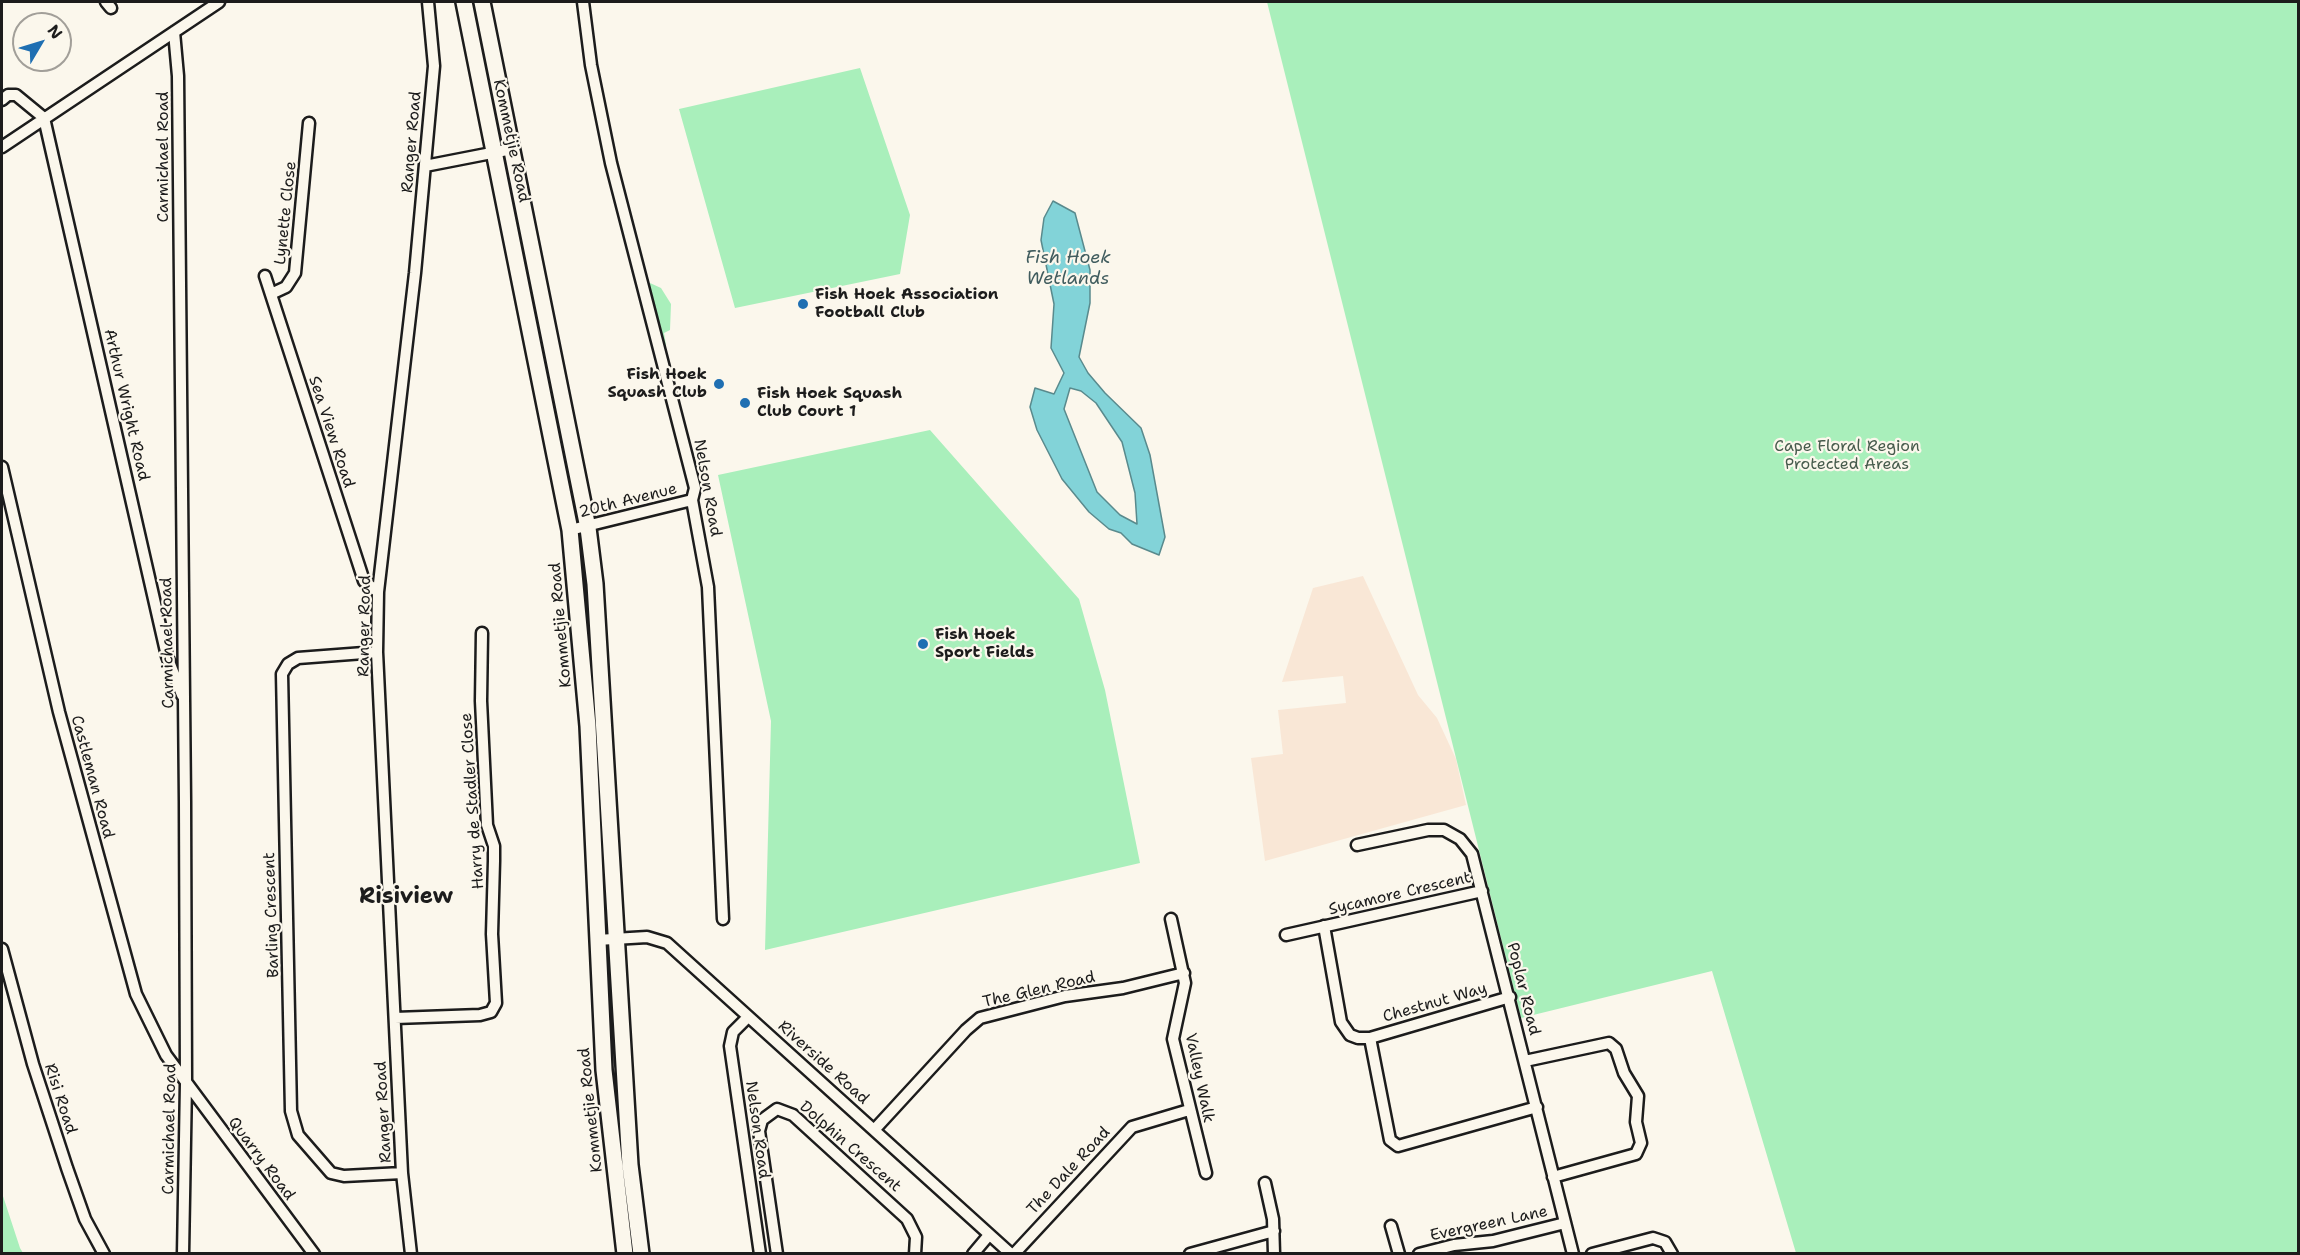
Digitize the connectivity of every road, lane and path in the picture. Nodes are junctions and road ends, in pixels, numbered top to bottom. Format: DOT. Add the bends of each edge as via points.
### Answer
graph roads {
  1 [pos="219,2"];
  2 [pos="428,2"];
  3 [pos="464,2"];
  4 [pos="482,2"];
  5 [pos="583,2"];
  6 [pos="174,32"];
  7 [pos="2,100"];
  8 [pos="44,118"];
  9 [pos="309,123"];
  10 [pos="2,147"];
  11 [pos="512,149"];
  12 [pos="495,153"];
  13 [pos="425,166"];
  14 [pos="265,276"];
  15 [pos="271,294"];
  16 [pos="2,467"];
  17 [pos="692,500"];
  18 [pos="588,528"];
  19 [pos="570,530"];
  20 [pos="378,592"];
  21 [pos="482,633"];
  22 [pos="377,652"];
  23 [pos="184,698"];
  24 [pos="1358,845"];
  25 [pos="1482,891"];
  26 [pos="723,919"];
  27 [pos="1171,919"];
  28 [pos="1324,926"];
  29 [pos="1286,935"];
  30 [pos="618,938"];
  31 [pos="597,939"];
  32 [pos="2,949"];
  33 [pos="1184,973"];
  34 [pos="1510,997"];
  35 [pos="748,1017"];
  36 [pos="395,1018"];
  37 [pos="1370,1038"];
  38 [pos="1525,1061"];
  39 [pos="186,1083"];
  40 [pos="1537,1107"];
  41 [pos="1189,1110"];
  42 [pos="875,1129"];
  43 [pos="402,1173"];
  44 [pos="1206,1173"];
  45 [pos="1553,1177"];
  46 [pos="1265,1183"];
  47 [pos="1564,1223"];
  48 [pos="1391,1226"];
  49 [pos="1274,1232"];
  50 [pos="989,1235"];
  51 [pos="310,1252"];
  52 [pos="104,1254"];
  53 [pos="183,1254"];
  54 [pos="411,1254"];
  55 [pos="625,1254"];
  56 [pos="641,1254"];
  57 [pos="760,1254"];
  58 [pos="777,1254"];
  59 [pos="915,1254"];
  60 [pos="973,1254"];
  61 [pos="1012,1254"];
  62 [pos="1190,1254"];
  63 [pos="1274,1254"];
  64 [pos="1399,1254"];
  65 [pos="1419,1254"];
  66 [pos="1573,1254"];
  67 [pos="1592,1254"];
  68 [pos="1672,1254"];
  1 -- 6 [label="street"];
  2 -- 13 [label="street, Ranger Road" via="434,66"];
  3 -- 12 [label="main road, Kommetjie Road"];
  4 -- 11 [label="main road, Kommetjie Road"];
  5 -- 17 [label="street, Nelson Road" via="611,163 695,488"];
  6 -- 8 [label="street"];
  6 -- 23 [label="street, Carmichael Road" via="178,76"];
  7 -- 8 [label="street" via="16,95"];
  8 -- 10 [label="street"];
  8 -- 23 [label="street, Arthur Wright Road" via="167,656"];
  9 -- 15 [label="street, Lynette Close" via="295,273 286,287"];
  11 -- 12 [label="street"];
  11 -- 18 [label="main road, Kommetjie Road"];
  12 -- 13 [label="street"];
  12 -- 19 [label="main road, Kommetjie Road"];
  13 -- 20 [label="street, Ranger Road"];
  14 -- 15 [label="street, Sea View Road"];
  15 -- 20 [label="street, Sea View Road" via="364,581"];
  16 -- 39 [label="street, Castleman Road" via="59,712 136,994 160,1045"];
  17 -- 18 [label="street, 20th Avenue"];
  17 -- 26 [label="street, Nelson Road" via="708,587"];
  18 -- 19 [label="street, 20th Avenue"];
  18 -- 30 [label="main road, Kommetjie Road"];
  19 -- 31 [label="main road, Kommetjie Road" via="588,726"];
  20 -- 22 [label="street, Ranger Road"];
  21 -- 36 [label="street, Harry de Stadler Close" via="487,825 495,861 492,934 496,1003 491,1012 480,1015"];
  22 -- 36 [label="street, Ranger Road"];
  22 -- 43 [label="street, Barling Crescent" via="298,658 282,674 291,1111 298,1135 331,1173"];
  23 -- 39 [label="street, Carmichael Road"];
  24 -- 25 [label="street, Poplar Road" via="1444,830 1460,839 1472,854"];
  25 -- 28 [label="street, Sycamore Crescent"];
  25 -- 34 [label="street, Poplar Road"];
  27 -- 33 [label="street, Valley Walk"];
  28 -- 29 [label="street, Sycamore Crescent"];
  28 -- 37 [label="street, Sycamore Crescent" via="1341,1022 1350,1035"];
  30 -- 31 [label="street, Riverside Road"];
  30 -- 35 [label="street, Riverside Road" via="647,937 667,943"];
  30 -- 56 [label="main road, Kommetjie Road" via="630,1165"];
  31 -- 55 [label="main road, Kommetjie Road" via="604,1070"];
  32 -- 52 [label="street, Risi Road" via="48,1112 85,1219"];
  33 -- 41 [label="street, Valley Walk" via="1185,991 1173,1039"];
  33 -- 42 [label="street, The Glen Road" via="1123,988 1065,996 980,1018"];
  34 -- 37 [label="street, Chestnut Way"];
  34 -- 38 [label="street, Poplar Road"];
  35 -- 42 [label="street, Riverside Road"];
  35 -- 57 [label="street, Nelson Road" via="733,1032 730,1046"];
  36 -- 43 [label="street, Ranger Road"];
  37 -- 40 [label="street" via="1390,1140 1398,1146"];
  38 -- 40 [label="street, Poplar Road"];
  38 -- 45 [label="street" via="1609,1043 1616,1049 1638,1096 1636,1122 1641,1143 1636,1154"];
  39 -- 51 [label="street, Quarry Road"];
  39 -- 53 [label="street, Carmichael Road"];
  40 -- 45 [label="street, Poplar Road"];
  41 -- 44 [label="street, Valley Walk"];
  41 -- 61 [label="street, The Dale Road" via="1132,1127"];
  42 -- 50 [label="street, Riverside Road"];
  43 -- 54 [label="street, Ranger Road"];
  45 -- 47 [label="street, Poplar Road"];
  46 -- 49 [label="street"];
  47 -- 65 [label="street, Evergreen Lane"];
  47 -- 66 [label="street, Poplar Road"];
  48 -- 64 [label="street"];
  49 -- 62 [label="street"];
  49 -- 63 [label="street"];
  50 -- 60 [label="street"];
  50 -- 61 [label="street, Riverside Road"];
  58 -- 59 [label="street, Dolphin Crescent" via="759,1131 762,1120 777,1109 794,1115 908,1219 916,1237"];
  67 -- 68 [label="street" via="1653,1238 1665,1242"];
}
